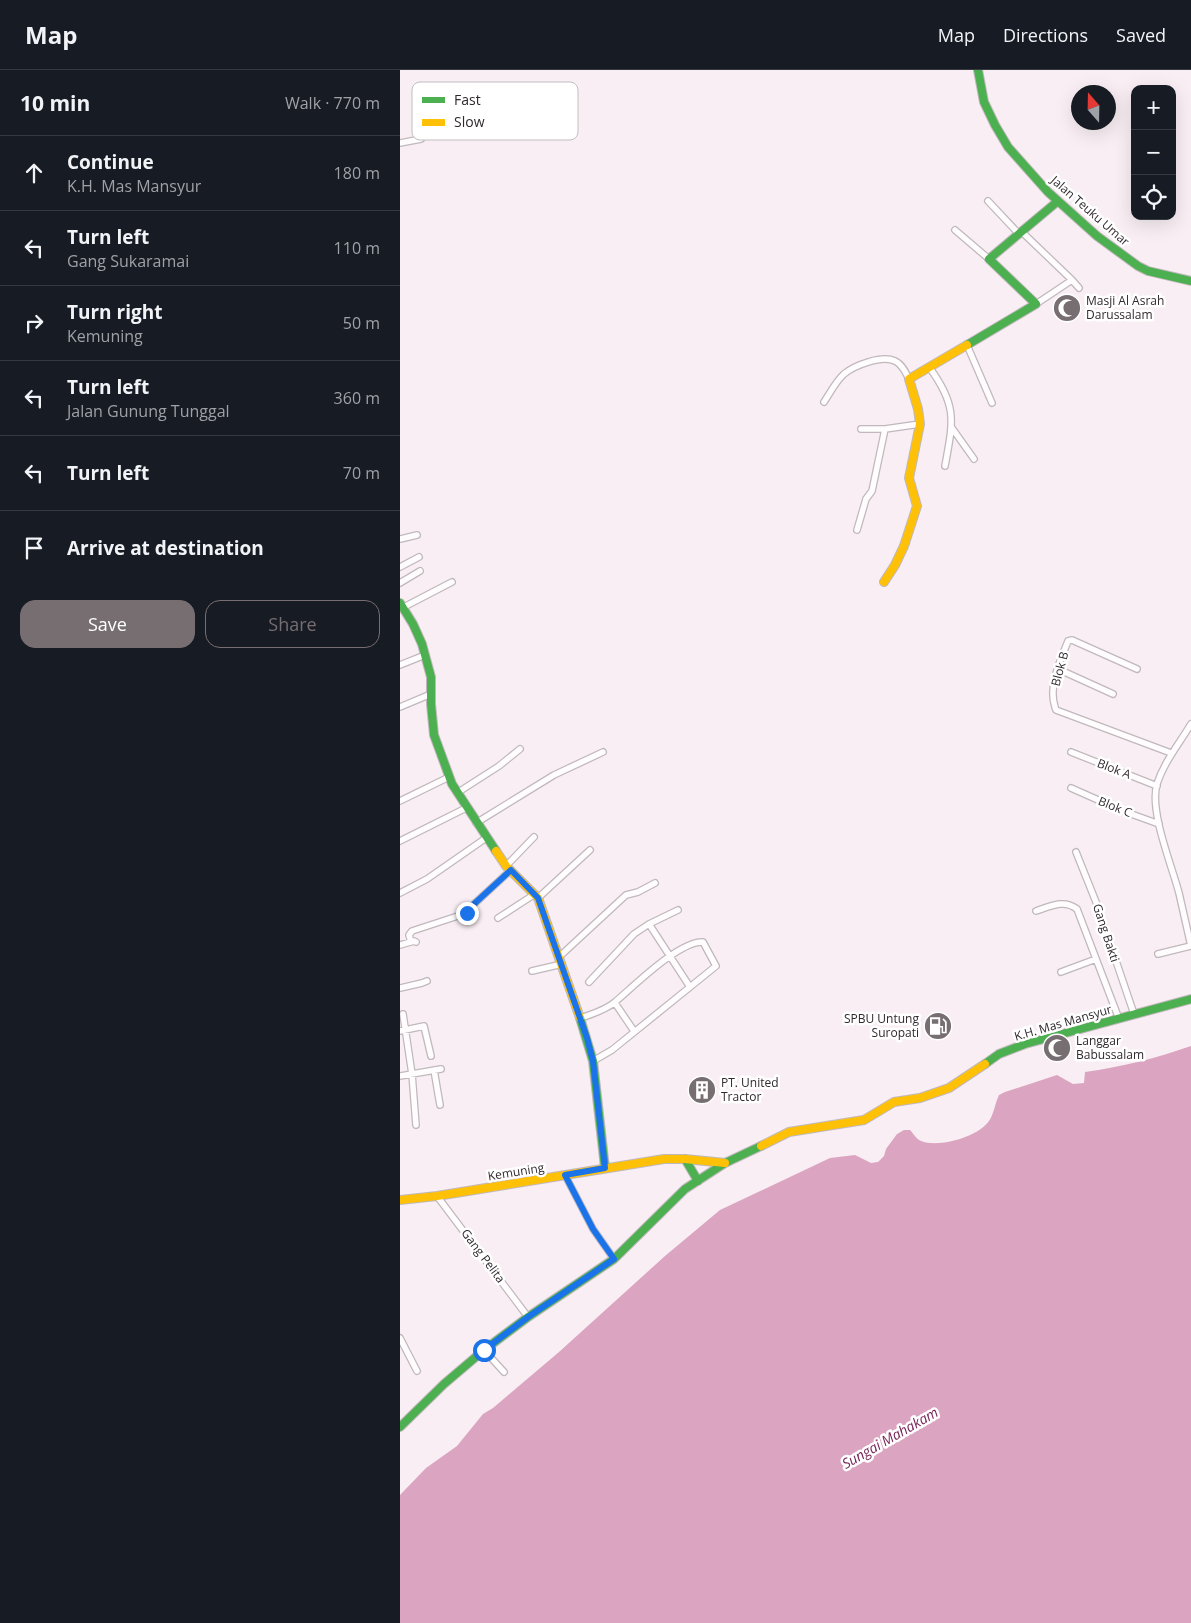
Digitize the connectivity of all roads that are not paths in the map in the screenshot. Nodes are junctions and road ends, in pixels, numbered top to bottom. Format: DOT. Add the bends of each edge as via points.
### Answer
graph roads {
  1 [pos="978,70"];
  2 [pos="421,140"];
  3 [pos="400,143"];
  4 [pos="988,201"];
  5 [pos="1058,201"];
  6 [pos="955,230"];
  7 [pos="1021,233"];
  8 [pos="989,259"];
  9 [pos="1072,280"];
  10 [pos="1191,280"];
  11 [pos="1079,288"];
  12 [pos="1036,304"];
  13 [pos="967,345"];
  14 [pos="929,367"];
  15 [pos="909,379"];
  16 [pos="824,402"];
  17 [pos="992,403"];
  18 [pos="920,424"];
  19 [pos="952,428"];
  20 [pos="861,429"];
  21 [pos="885,429"];
  22 [pos="974,459"];
  23 [pos="945,466"];
  24 [pos="856,530"];
  25 [pos="417,535"];
  26 [pos="400,539"];
  27 [pos="419,557"];
  28 [pos="400,567"];
  29 [pos="420,571"];
  30 [pos="452,582"];
  31 [pos="884,582"];
  32 [pos="400,583"];
  33 [pos="402,609"];
  34 [pos="425,655"];
  35 [pos="400,665"];
  36 [pos="1058,668"];
  37 [pos="1137,669"];
  38 [pos="432,694"];
  39 [pos="1113,694"];
  40 [pos="400,707"];
  41 [pos="1191,724"];
  42 [pos="520,749"];
  43 [pos="604,752"];
  44 [pos="1071,752"];
  45 [pos="1171,753"];
  46 [pos="450,777"];
  47 [pos="1156,786"];
  48 [pos="1071,788"];
  49 [pos="457,793"];
  50 [pos="400,801"];
  51 [pos="466,808"];
  52 [pos="476,823"];
  53 [pos="1159,824"];
  54 [pos="534,837"];
  55 [pos="486,838"];
  56 [pos="400,842"];
  57 [pos="590,850"];
  58 [pos="1076,852"];
  59 [pos="508,868"];
  60 [pos="655,883"];
  61 [pos="400,894"];
  62 [pos="537,896"];
  63 [pos="678,910"];
  64 [pos="1036,911"];
  65 [pos="498,918"];
  66 [pos="649,924"];
  67 [pos="400,945"];
  68 [pos="1191,946"];
  69 [pos="1158,954"];
  70 [pos="669,956"];
  71 [pos="560,960"];
  72 [pos="1096,960"];
  73 [pos="532,971"];
  74 [pos="1061,972"];
  75 [pos="427,980"];
  76 [pos="588,982"];
  77 [pos="690,986"];
  78 [pos="400,988"];
  79 [pos="1191,999"];
  80 [pos="615,1003"];
  81 [pos="404,1014"];
  82 [pos="1134,1014"];
  83 [pos="581,1018"];
  84 [pos="1119,1019"];
  85 [pos="403,1030"];
  86 [pos="634,1031"];
  87 [pos="1045,1038"];
  88 [pos="431,1056"];
  89 [pos="1052,1058"];
  90 [pos="593,1061"];
  91 [pos="412,1074"];
  92 [pos="400,1076"];
  93 [pos="440,1105"];
  94 [pos="416,1125"];
  95 [pos="685,1159"];
  96 [pos="725,1163"];
  97 [pos="605,1168"];
  98 [pos="565,1175"];
  99 [pos="698,1181"];
  100 [pos="437,1196"];
  101 [pos="400,1200"];
  102 [pos="614,1259"];
  103 [pos="528,1317"];
  104 [pos="400,1338"];
  105 [pos="484,1350"];
  106 [pos="417,1371"];
  107 [pos="504,1372"];
  108 [pos="400,1427"];
  1 -- 5 [label="street, Jalan Teuku Umar" via="984,102 997,129 1008,147"];
  2 -- 3 [label="street"];
  4 -- 7 [label="street"];
  5 -- 7 [label="street"];
  5 -- 10 [label="street, Jalan Teuku Umar" via="1097,236 1138,266"];
  6 -- 8 [label="street"];
  7 -- 8 [label="street"];
  7 -- 9 [label="street"];
  8 -- 12 [label="street"];
  9 -- 11 [label="street"];
  9 -- 12 [label="street"];
  12 -- 13 [label="street"];
  13 -- 14 [label="street"];
  13 -- 17 [label="street"];
  14 -- 15 [label="street"];
  14 -- 19 [label="street" via="942,384 950,404"];
  15 -- 16 [label="street" via="896,361 868,362 843,374"];
  15 -- 18 [label="street"];
  18 -- 21 [label="street"];
  18 -- 31 [label="street" via="909,478 916,514 901,553"];
  19 -- 22 [label="street"];
  19 -- 23 [label="street"];
  20 -- 21 [label="street"];
  21 -- 24 [label="street" via="872,491 866,499"];
  25 -- 26 [label="street"];
  27 -- 28 [label="street"];
  29 -- 32 [label="street"];
  30 -- 33 [label="street"];
  33 -- 34 [label="street" via="413,624"];
  34 -- 35 [label="street"];
  34 -- 38 [label="street"];
  36 -- 37 [label="street, Blok B" via="1068,641 1072,640"];
  36 -- 39 [label="street"];
  36 -- 45 [label="street, Blok B" via="1054,685 1056,710"];
  38 -- 40 [label="street"];
  38 -- 46 [label="street" via="434,735"];
  41 -- 45 [label="street"];
  42 -- 49 [label="street"];
  43 -- 52 [label="street" via="554,775"];
  44 -- 47 [label="street, Blok A"];
  45 -- 47 [label="street"];
  46 -- 49 [label="street"];
  46 -- 50 [label="street"];
  47 -- 53 [label="street"];
  48 -- 53 [label="street, Blok C"];
  49 -- 51 [label="street"];
  51 -- 52 [label="street"];
  51 -- 56 [label="street"];
  52 -- 55 [label="street"];
  53 -- 68 [label="street"];
  54 -- 59 [label="street"];
  55 -- 59 [label="street"];
  55 -- 61 [label="street"];
  57 -- 62 [label="street"];
  58 -- 82 [label="street, Gang Bakti"];
  59 -- 62 [label="street"];
  59 -- 67 [label="street" via="467,913 412,932 409,935 413,942"];
  60 -- 71 [label="street" via="626,895"];
  62 -- 65 [label="street"];
  62 -- 71 [label="street"];
  63 -- 66 [label="street"];
  64 -- 72 [label="street" via="1060,903 1071,904 1077,909"];
  66 -- 70 [label="street"];
  66 -- 76 [label="street" via="634,934"];
  68 -- 69 [label="street"];
  70 -- 77 [label="street"];
  70 -- 77 [label="street" via="694,943 703,942 716,966"];
  70 -- 80 [label="street"];
  71 -- 73 [label="street"];
  71 -- 83 [label="street"];
  72 -- 74 [label="street"];
  72 -- 84 [label="street"];
  75 -- 78 [label="street"];
  77 -- 86 [label="street"];
  79 -- 82 [label="street, K.H. Mas Mansyur"];
  80 -- 83 [label="street"];
  80 -- 86 [label="street"];
  81 -- 85 [label="street"];
  82 -- 84 [label="street, K.H. Mas Mansyur"];
  83 -- 90 [label="street"];
  84 -- 87 [label="street, K.H. Mas Mansyur"];
  85 -- 88 [label="street" via="424,1026"];
  85 -- 91 [label="street"];
  86 -- 90 [label="street"];
  87 -- 89 [label="street"];
  87 -- 96 [label="street, K.H. Mas Mansyur" via="1000,1054 949,1088 920,1098 894,1102 864,1120 789,1132"];
  90 -- 97 [label="street"];
  91 -- 92 [label="street"];
  91 -- 93 [label="street" via="438,1070"];
  91 -- 94 [label="street"];
  95 -- 96 [label="street, Kemuning"];
  95 -- 97 [label="street, Kemuning"];
  95 -- 99 [label="street"];
  96 -- 99 [label="street, K.H. Mas Mansyur"];
  97 -- 98 [label="street, Kemuning"];
  98 -- 100 [label="street, Kemuning"];
  98 -- 102 [label="street" via="593,1229"];
  99 -- 102 [label="street, K.H. Mas Mansyur" via="665,1207"];
  100 -- 101 [label="street, Kemuning"];
  100 -- 103 [label="street, Gang Pelita"];
  102 -- 103 [label="street, K.H. Mas Mansyur"];
  103 -- 105 [label="street, K.H. Mas Mansyur"];
  104 -- 106 [label="street"];
  105 -- 107 [label="street"];
  105 -- 108 [label="street, K.H. Mas Mansyur"];
}
